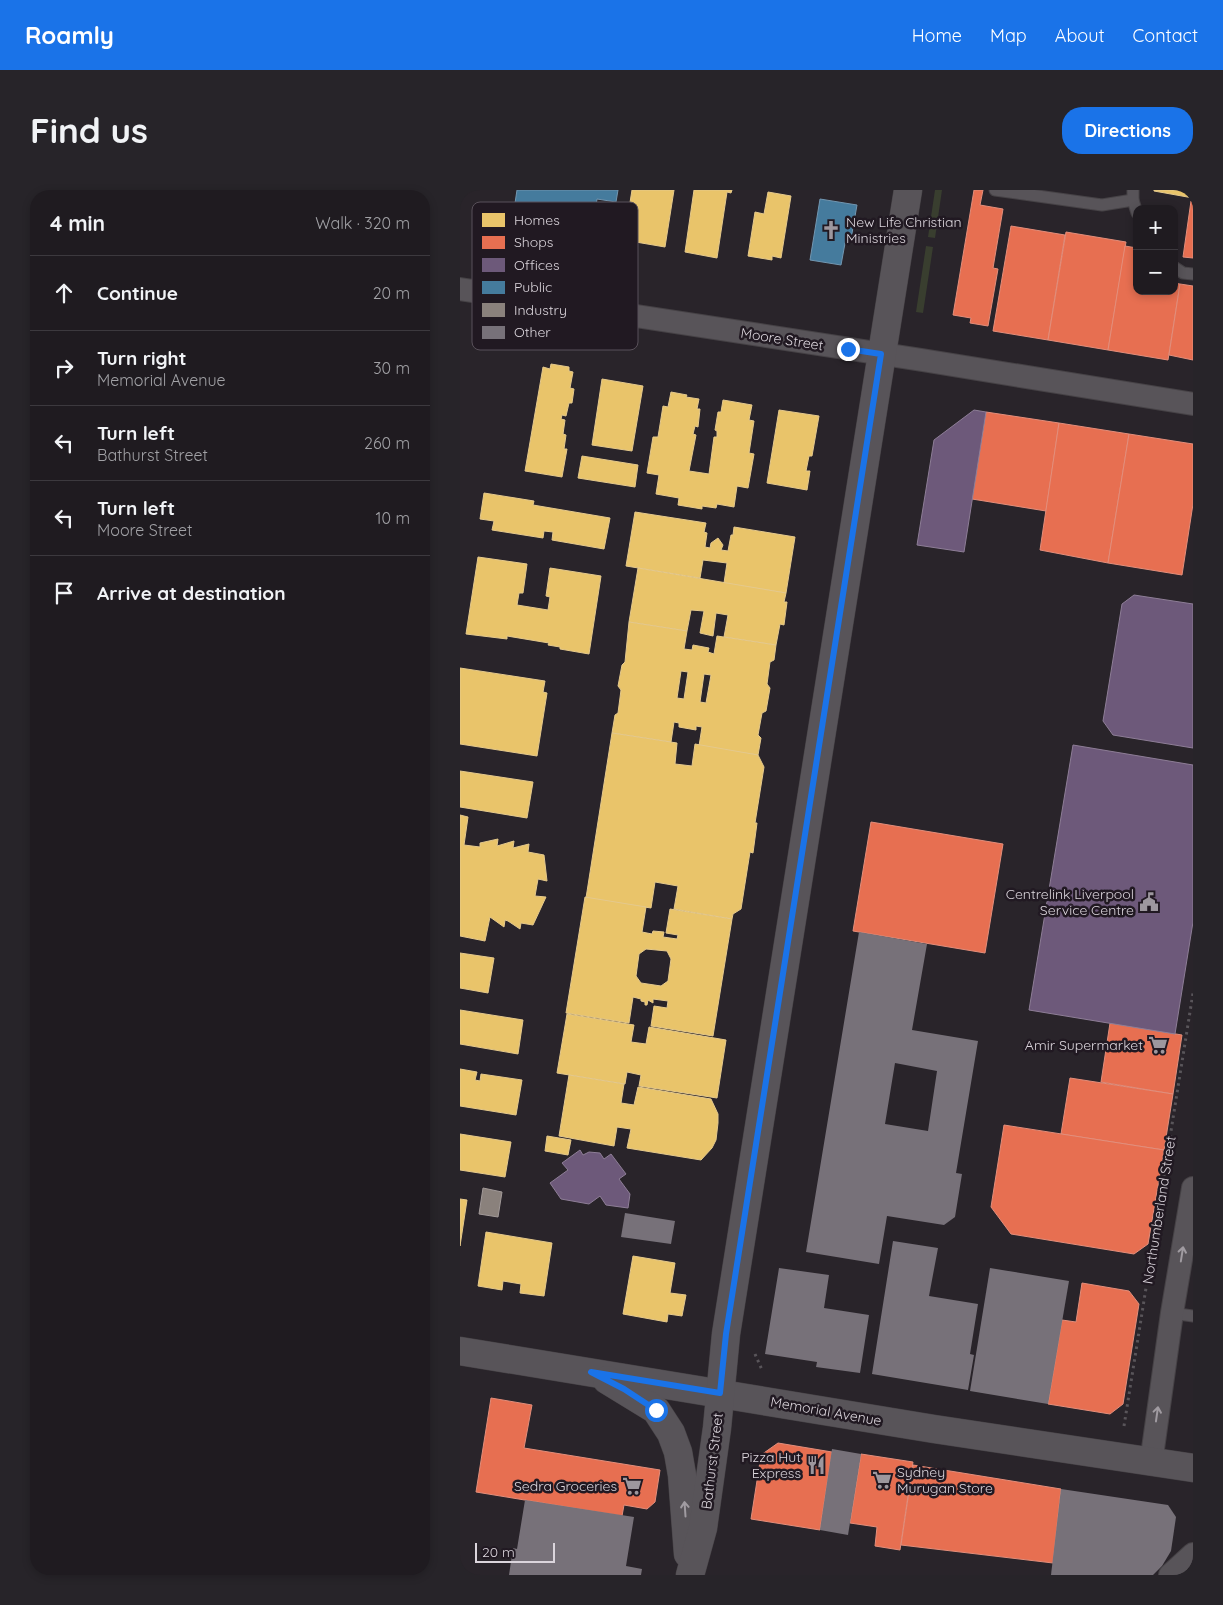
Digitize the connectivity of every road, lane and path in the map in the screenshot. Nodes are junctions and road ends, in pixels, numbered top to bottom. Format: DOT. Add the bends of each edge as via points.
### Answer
graph roads {
  1 [pos="908,190"];
  2 [pos="995,190"];
  3 [pos="1133,195"];
  4 [pos="1178,270"];
  5 [pos="1193,274"];
  6 [pos="638,316"];
  7 [pos="881,354"];
  8 [pos="1193,404"];
  9 [pos="1193,993"];
  10 [pos="1193,1188"];
  11 [pos="1183,1314"];
  12 [pos="460,1351"];
  13 [pos="754,1354"];
  14 [pos="762,1370"];
  15 [pos="591,1372"];
  16 [pos="720,1393"];
  17 [pos="1124,1426"];
  18 [pos="1151,1463"];
  19 [pos="1193,1468"];
  20 [pos="1193,1554"];
  21 [pos="690,1575"];
  22 [pos="1170,1575"];
  1 -- 7 [label="street, Bathurst Street"];
  2 -- 3 [label="lane" via="1102,205"];
  4 -- 5 [label="lane"];
  6 -- 7 [label="street, Moore Street"];
  7 -- 8 [label="street, Moore Street"];
  7 -- 16 [label="street, Bathurst Street" via="727,1324"];
  9 -- 17 [label="path, Northumberland Street"];
  11 -- 10 [label="street, one-way"];
  18 -- 11 [label="street, one-way"];
  12 -- 15 [label="street, Memorial Avenue"];
  13 -- 14 [label="path"];
  15 -- 16 [label="street, Memorial Avenue"];
  21 -- 15 [label="street, one-way" via="682,1475 671,1433 656,1410"];
  16 -- 18 [label="street, Memorial Avenue"];
  16 -- 21 [label="street, Bathurst Street" via="703,1528"];
  18 -- 19 [label="street, Memorial Avenue"];
  20 -- 22 [label="street"];
}
